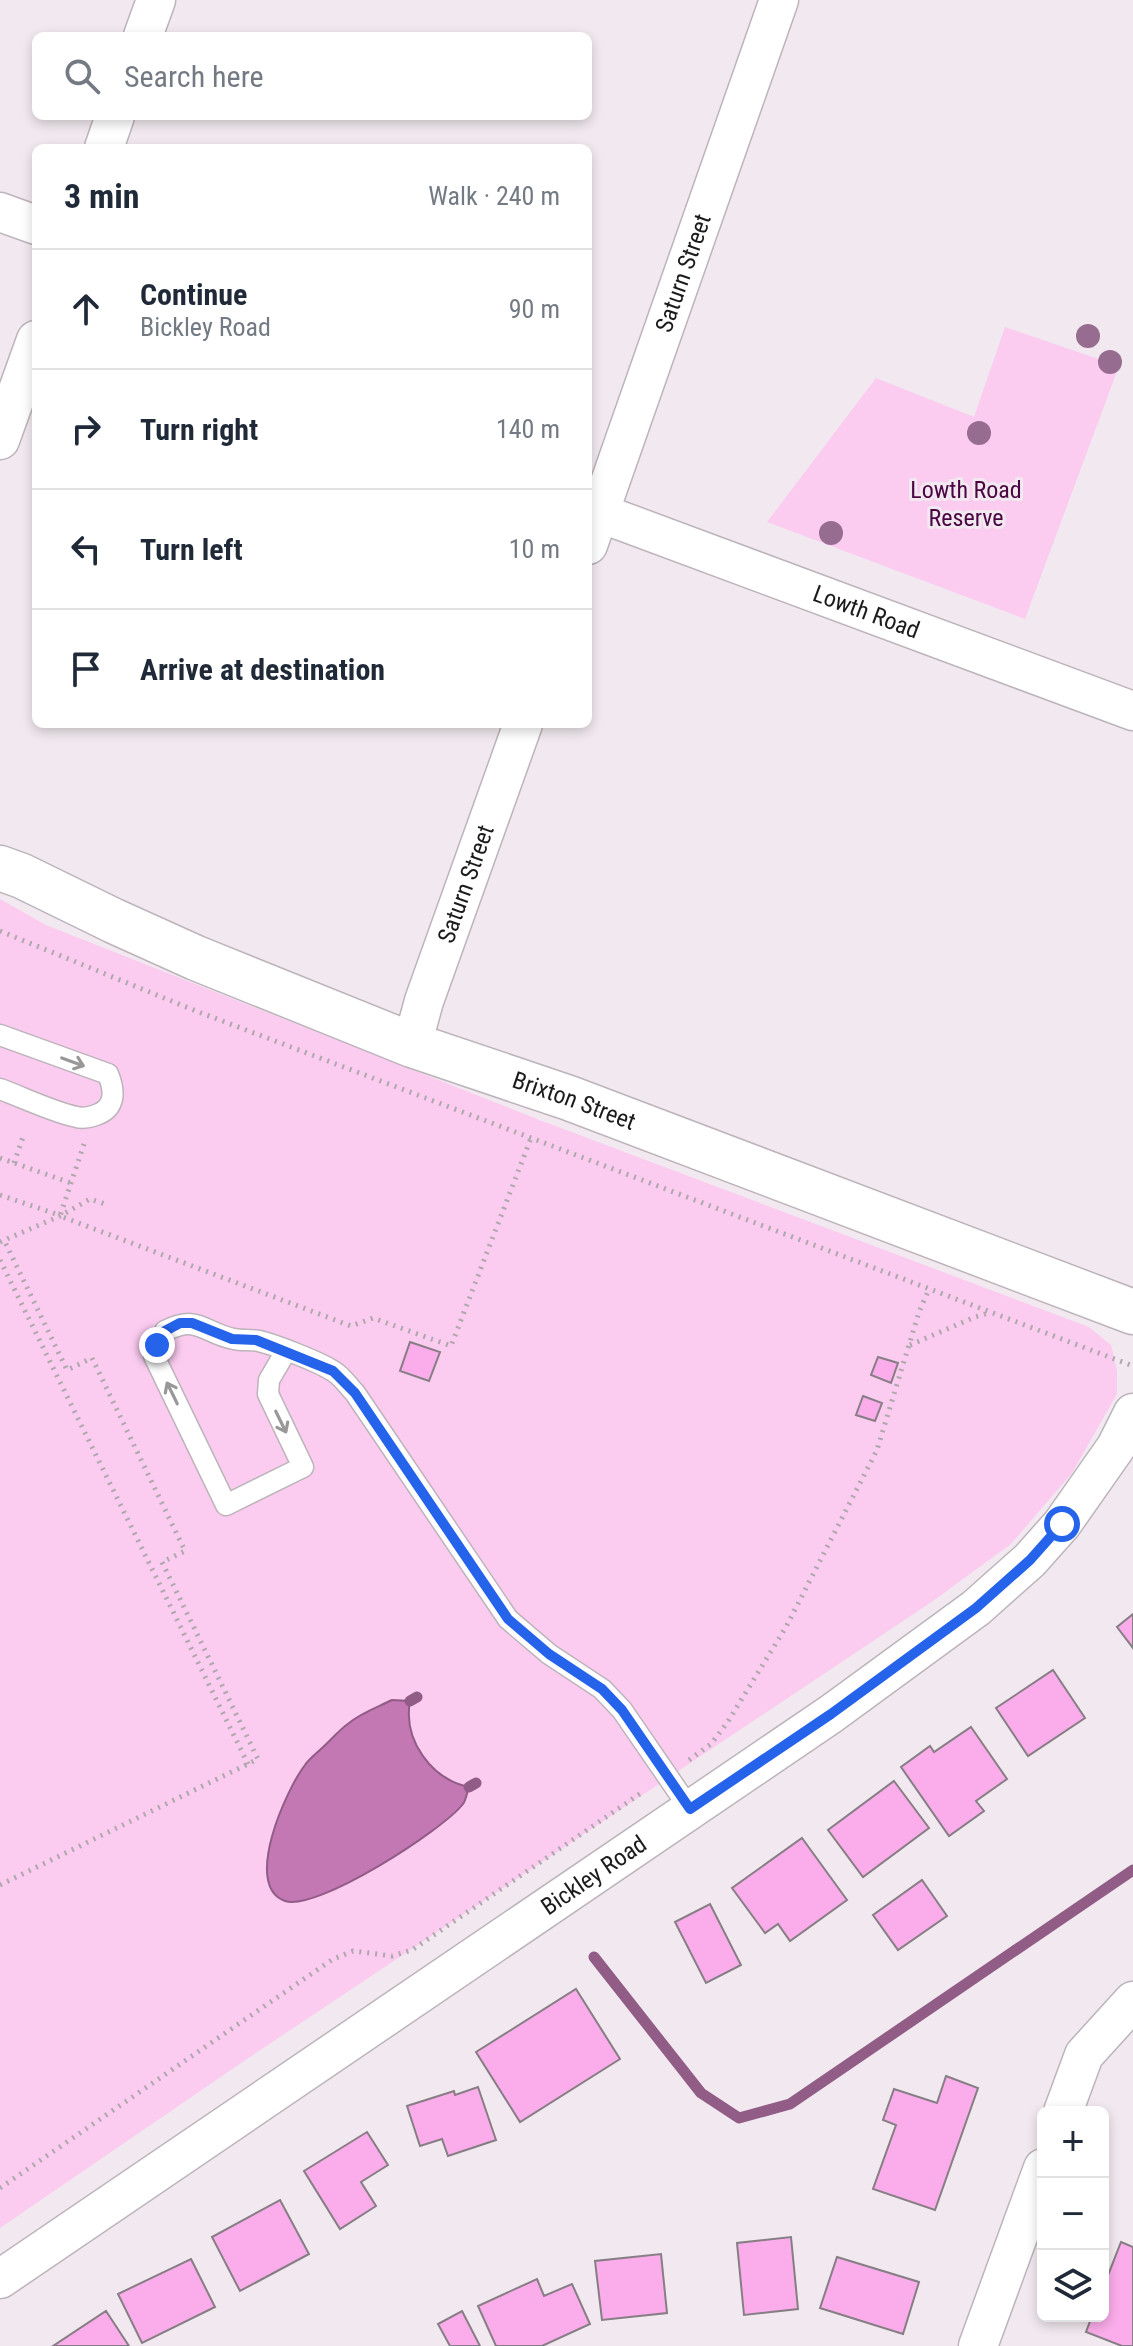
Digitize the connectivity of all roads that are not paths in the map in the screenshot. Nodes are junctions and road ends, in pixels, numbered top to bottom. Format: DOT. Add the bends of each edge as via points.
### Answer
graph roads {
  1 [pos="156,0"];
  2 [pos="779,0"];
  3 [pos="144,32"];
  4 [pos="114,120"];
  5 [pos="105,144"];
  6 [pos="0,212"];
  7 [pos="32,224"];
  8 [pos="32,351"];
  9 [pos="0,440"];
  10 [pos="594,529"];
  11 [pos="1133,711"];
  12 [pos="522,728"];
  13 [pos="7,863"];
  14 [pos="0,1035"];
  15 [pos="412,1045"];
  16 [pos="0,1089"];
  17 [pos="1133,1312"];
  18 [pos="286,1351"];
  19 [pos="1133,1413"];
  20 [pos="690,1809"];
  21 [pos="1133,2001"];
  22 [pos="1065,2106"];
  23 [pos="1039,2178"];
  24 [pos="0,2279"];
  25 [pos="978,2346"];
  1 -- 3 [label="street"];
  2 -- 10 [label="street, Saturn Street"];
  4 -- 5 [label="street"];
  6 -- 7 [label="street"];
  8 -- 9 [label="street"];
  10 -- 11 [label="street, Lowth Road"];
  12 -- 15 [label="street, Saturn Street"];
  13 -- 15 [label="main road, Brixton Street" via="196,958"];
  14 -- 16 [label="lane, one-way" via="108,1074 113,1099 109,1109 79,1118"];
  15 -- 17 [label="main road, Brixton Street" via="569,1098"];
  18 -- 18 [label="lane, one-way" via="269,1380 268,1394 303,1467 226,1505 154,1356 157,1345 165,1331 192,1323"];
  18 -- 20 [label="lane" via="341,1377 508,1619 602,1689"];
  19 -- 20 [label="street, Bickley Road" via="1116,1447 1030,1560 976,1608"];
  20 -- 24 [label="street, Bickley Road"];
  21 -- 22 [label="street" via="1084,2055"];
  23 -- 25 [label="street"];
}
